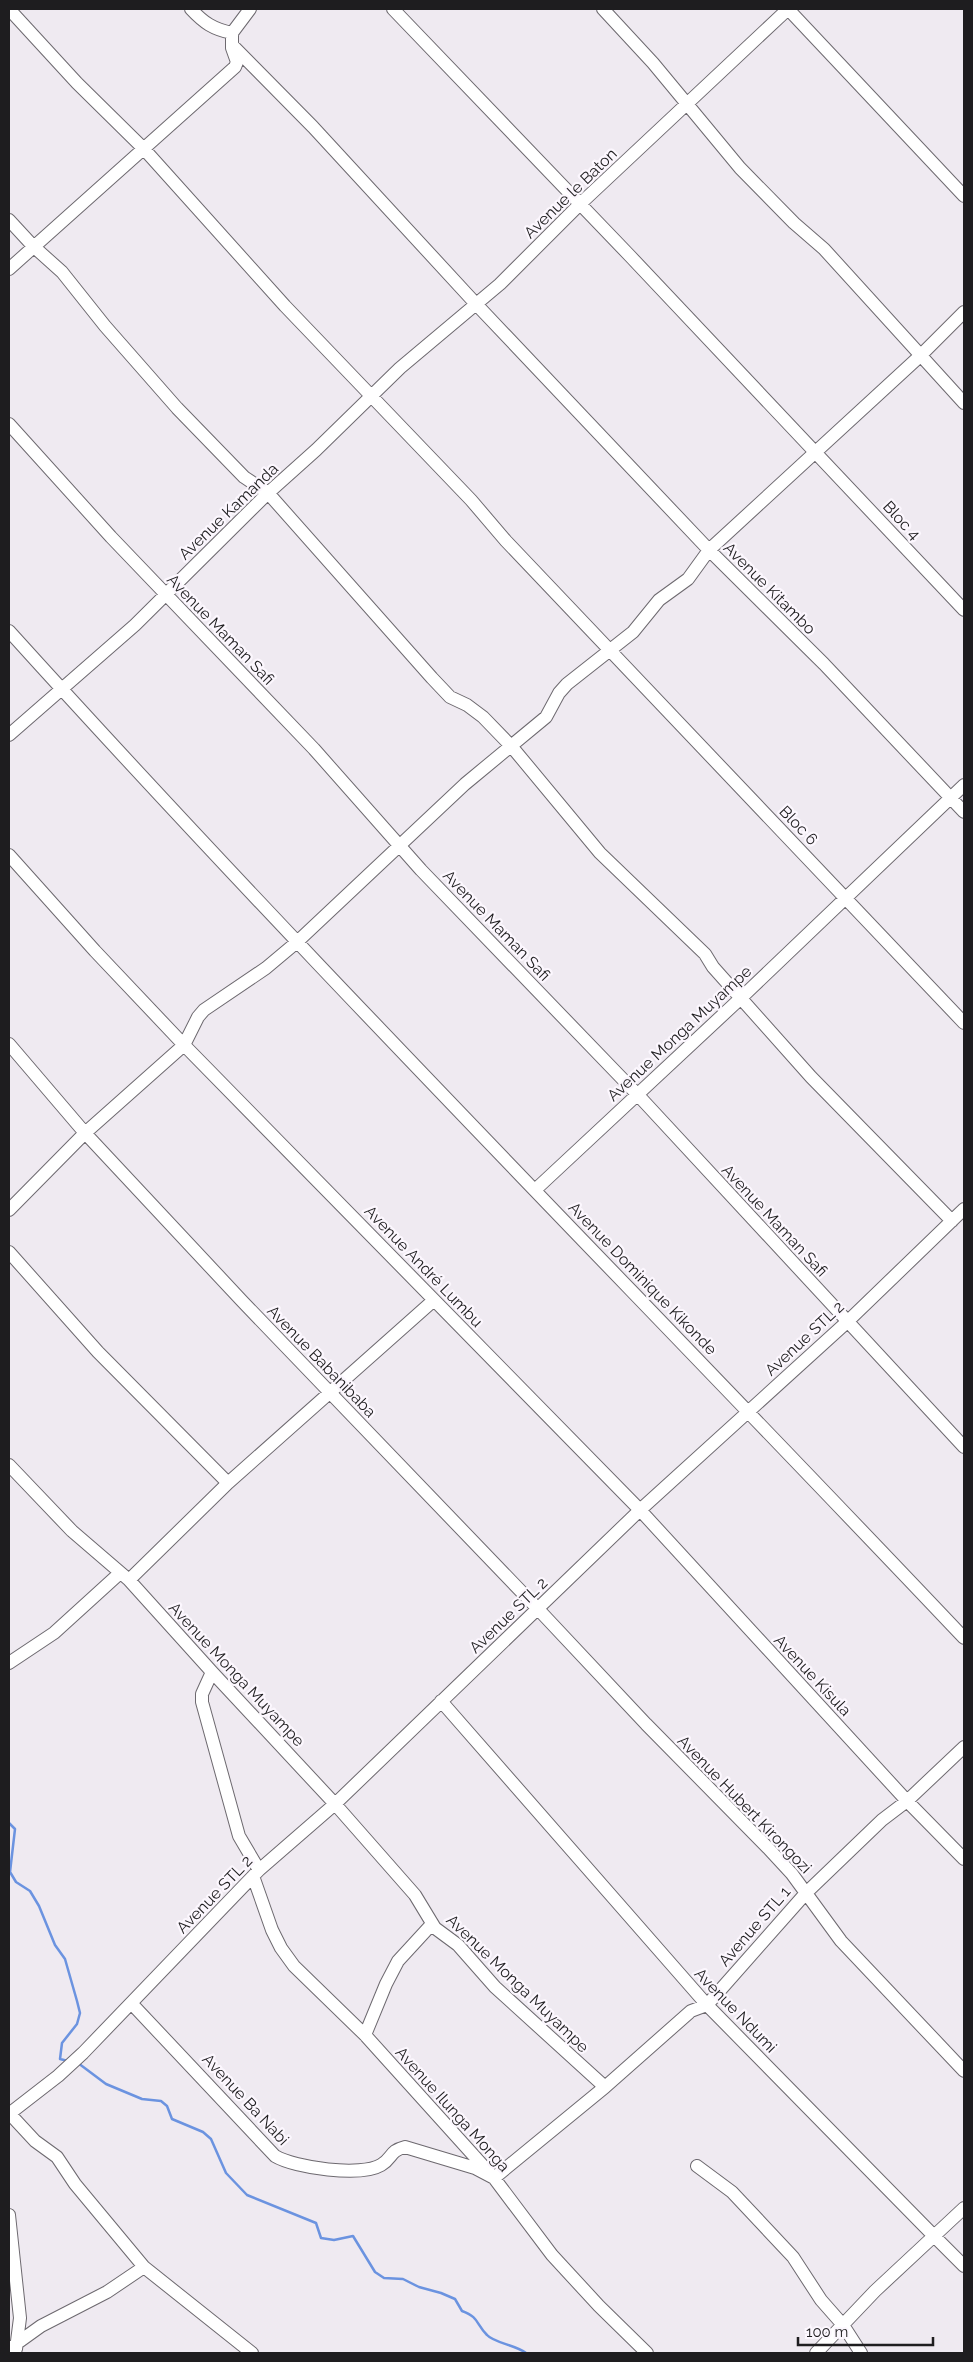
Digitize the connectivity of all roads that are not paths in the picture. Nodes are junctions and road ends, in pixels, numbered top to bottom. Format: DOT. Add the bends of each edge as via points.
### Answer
graph roads {
  1 [pos="10,9"];
  2 [pos="190,9"];
  3 [pos="250,9"];
  4 [pos="393,9"];
  5 [pos="603,9"];
  6 [pos="788,9"];
  7 [pos="232,39"];
  8 [pos="687,104"];
  9 [pos="144,149"];
  10 [pos="964,196"];
  11 [pos="579,205"];
  12 [pos="9,220"];
  13 [pos="33,246"];
  14 [pos="9,269"];
  15 [pos="476,304"];
  16 [pos="964,312"];
  17 [pos="920,356"];
  18 [pos="372,397"];
  19 [pos="964,403"];
  20 [pos="9,424"];
  21 [pos="816,452"];
  22 [pos="268,493"];
  23 [pos="708,550"];
  24 [pos="166,594"];
  25 [pos="964,610"];
  26 [pos="9,631"];
  27 [pos="610,650"];
  28 [pos="61,689"];
  29 [pos="9,736"];
  30 [pos="512,747"];
  31 [pos="964,785"];
  32 [pos="951,798"];
  33 [pos="964,812"];
  34 [pos="399,845"];
  35 [pos="9,855"];
  36 [pos="845,898"];
  37 [pos="297,942"];
  38 [pos="742,997"];
  39 [pos="964,1023"];
  40 [pos="9,1044"];
  41 [pos="184,1045"];
  42 [pos="637,1094"];
  43 [pos="85,1133"];
  44 [pos="534,1190"];
  45 [pos="9,1210"];
  46 [pos="960,1216"];
  47 [pos="9,1252"];
  48 [pos="434,1300"];
  49 [pos="847,1322"];
  50 [pos="329,1392"];
  51 [pos="749,1411"];
  52 [pos="964,1447"];
  53 [pos="9,1465"];
  54 [pos="228,1483"];
  55 [pos="640,1510"];
  56 [pos="125,1576"];
  57 [pos="538,1609"];
  58 [pos="964,1638"];
  59 [pos="9,1663"];
  60 [pos="212,1672"];
  61 [pos="441,1701"];
  62 [pos="964,1747"];
  63 [pos="907,1802"];
  64 [pos="335,1804"];
  65 [pos="964,1859"];
  66 [pos="256,1873"];
  67 [pos="806,1893"];
  68 [pos="432,1924"];
  69 [pos="132,2004"];
  70 [pos="707,2004"];
  71 [pos="371,2022"];
  72 [pos="365,2035"];
  73 [pos="379,2051"];
  74 [pos="964,2071"];
  75 [pos="605,2087"];
  76 [pos="9,2114"];
  77 [pos="697,2166"];
  78 [pos="494,2178"];
  79 [pos="964,2208"];
  80 [pos="9,2215"];
  81 [pos="934,2236"];
  82 [pos="964,2266"];
  83 [pos="144,2267"];
  84 [pos="843,2325"];
  85 [pos="14,2350"];
  86 [pos="252,2353"];
  87 [pos="647,2353"];
  88 [pos="816,2353"];
  89 [pos="861,2353"];
  1 -- 9 [label="street, Bloc 6" via="77,83"];
  2 -- 7 [label="street" via="204,23"];
  3 -- 7 [label="street"];
  4 -- 11 [label="street, Bloc 4"];
  5 -- 8 [label="street"];
  6 -- 8 [label="street, Avenue le Baton"];
  6 -- 10 [label="street"];
  7 -- 9 [label="street" via="235,67"];
  7 -- 15 [label="street"];
  8 -- 11 [label="street, Avenue le Baton"];
  8 -- 17 [label="street" via="740,168 824,249"];
  9 -- 13 [label="street"];
  9 -- 18 [label="street, Bloc 6" via="250,269"];
  11 -- 15 [label="street, Avenue le Baton"];
  11 -- 21 [label="street, Bloc 4"];
  12 -- 13 [label="street"];
  13 -- 14 [label="street"];
  13 -- 22 [label="street" via="62,272 76,293 178,408 244,477"];
  15 -- 18 [label="street, Avenue le Baton" via="400,368"];
  15 -- 23 [label="street"];
  16 -- 17 [label="street, Avenue Kitambo"];
  17 -- 19 [label="street"];
  17 -- 21 [label="street, Avenue Kitambo"];
  18 -- 22 [label="street, Avenue Kamanda"];
  18 -- 27 [label="street, Bloc 6"];
  20 -- 24 [label="street, Avenue Maman Safi"];
  21 -- 23 [label="street, Avenue Kitambo"];
  21 -- 25 [label="street, Bloc 4"];
  22 -- 24 [label="street, Avenue Kamanda"];
  22 -- 30 [label="street" via="444,691 475,710"];
  23 -- 27 [label="street" via="688,579 659,600 633,632"];
  23 -- 32 [label="street, Avenue Kitambo" via="824,664"];
  24 -- 28 [label="street, Avenue Kamanda"];
  24 -- 34 [label="street, Avenue Maman Safi" via="314,749"];
  26 -- 28 [label="street, Avenue Dominique Kikonde"];
  27 -- 30 [label="street" via="567,684 546,717"];
  27 -- 36 [label="street, Bloc 6"];
  28 -- 29 [label="street"];
  28 -- 37 [label="street, Avenue Dominique Kikonde"];
  30 -- 34 [label="street" via="479,772"];
  30 -- 38 [label="street" via="600,853 705,954"];
  31 -- 32 [label="street, Avenue Monga Muyampe"];
  32 -- 33 [label="street, Avenue Kitambo"];
  32 -- 36 [label="street, Avenue Monga Muyampe"];
  34 -- 37 [label="street"];
  34 -- 42 [label="street, Avenue Maman Safi"];
  35 -- 41 [label="street, Avenue André Lumbu" via="94,951"];
  36 -- 38 [label="street, Avenue Monga Muyampe"];
  36 -- 39 [label="street, Bloc 6"];
  37 -- 41 [label="street" via="266,968 204,1010"];
  37 -- 44 [label="street, Avenue Dominique Kikonde"];
  38 -- 42 [label="street, Avenue Monga Muyampe"];
  38 -- 46 [label="street" via="811,1077"];
  40 -- 43 [label="street, Avenue Babanibaba"];
  41 -- 43 [label="street"];
  41 -- 48 [label="street, Avenue André Lumbu"];
  42 -- 44 [label="street, Avenue Monga Muyampe"];
  42 -- 49 [label="street, Avenue Maman Safi"];
  43 -- 45 [label="street"];
  43 -- 50 [label="street, Avenue Babanibaba"];
  44 -- 51 [label="street, Avenue Dominique Kikonde"];
  46 -- 49 [label="street, Avenue STL 2"];
  47 -- 54 [label="street" via="98,1352"];
  48 -- 50 [label="street"];
  48 -- 55 [label="street, Avenue André Lumbu"];
  49 -- 51 [label="street, Avenue STL 2"];
  49 -- 52 [label="street, Avenue Maman Safi"];
  50 -- 54 [label="street"];
  50 -- 57 [label="street, Avenue Babanibaba"];
  51 -- 55 [label="street, Avenue STL 2"];
  51 -- 58 [label="street, Avenue Dominique Kikonde"];
  53 -- 56 [label="street" via="72,1531"];
  54 -- 56 [label="street"];
  55 -- 57 [label="street, Avenue STL 2"];
  55 -- 63 [label="street, Avenue Kisula"];
  56 -- 59 [label="street" via="54,1633"];
  56 -- 60 [label="street, Avenue Monga Muyampe"];
  57 -- 61 [label="street, Avenue STL 2"];
  57 -- 67 [label="street, Avenue Hubert Kirongozi" via="768,1848"];
  60 -- 64 [label="street, Avenue Monga Muyampe"];
  60 -- 66 [label="street, Avenue Ilunga Monga" via="202,1694 202,1702 239,1836"];
  61 -- 64 [label="street, Avenue STL 2"];
  61 -- 70 [label="street, Avenue Ndumi"];
  62 -- 63 [label="street, Avenue STL 1"];
  63 -- 65 [label="street, Avenue Kisula"];
  63 -- 67 [label="street, Avenue STL 1" via="882,1820"];
  64 -- 66 [label="street, Avenue STL 2"];
  64 -- 68 [label="street, Avenue Monga Muyampe" via="415,1895"];
  66 -- 69 [label="street, Avenue STL 2"];
  66 -- 72 [label="street, Avenue Ilunga Monga" via="272,1930 281,1948 294,1966"];
  67 -- 70 [label="street, Avenue STL 1"];
  67 -- 74 [label="street, Avenue Hubert Kirongozi" via="841,1941"];
  68 -- 71 [label="street" via="398,1961"];
  68 -- 75 [label="street, Avenue Monga Muyampe" via="458,1945 495,1987 540,2030"];
  69 -- 76 [label="street, Avenue STL 2" via="58,2076"];
  69 -- 78 [label="street, Avenue Ba Nabi" via="275,2156 286,2162 344,2172 367,2171 383,2164 395,2149 405,2147 475,2168"];
  70 -- 75 [label="street, Avenue STL 1" via="691,2011"];
  70 -- 81 [label="street, Avenue Ndumi"];
  71 -- 72 [label="street"];
  71 -- 73 [label="street"];
  72 -- 73 [label="street, Avenue Ilunga Monga"];
  73 -- 78 [label="street, Avenue Ilunga Monga"];
  75 -- 78 [label="street, Avenue STL 1"];
  76 -- 83 [label="street" via="35,2141 57,2157 75,2184"];
  77 -- 84 [label="street" via="747,2206 802,2269 821,2300"];
  78 -- 87 [label="street, Avenue Ilunga Monga" via="552,2255"];
  79 -- 81 [label="street"];
  80 -- 85 [label="street" via="20,2318"];
  81 -- 82 [label="street, Avenue Ndumi"];
  81 -- 84 [label="street"];
  83 -- 85 [label="street" via="107,2292 42,2326"];
  83 -- 86 [label="street"];
  84 -- 88 [label="street"];
  84 -- 89 [label="street"];
}
